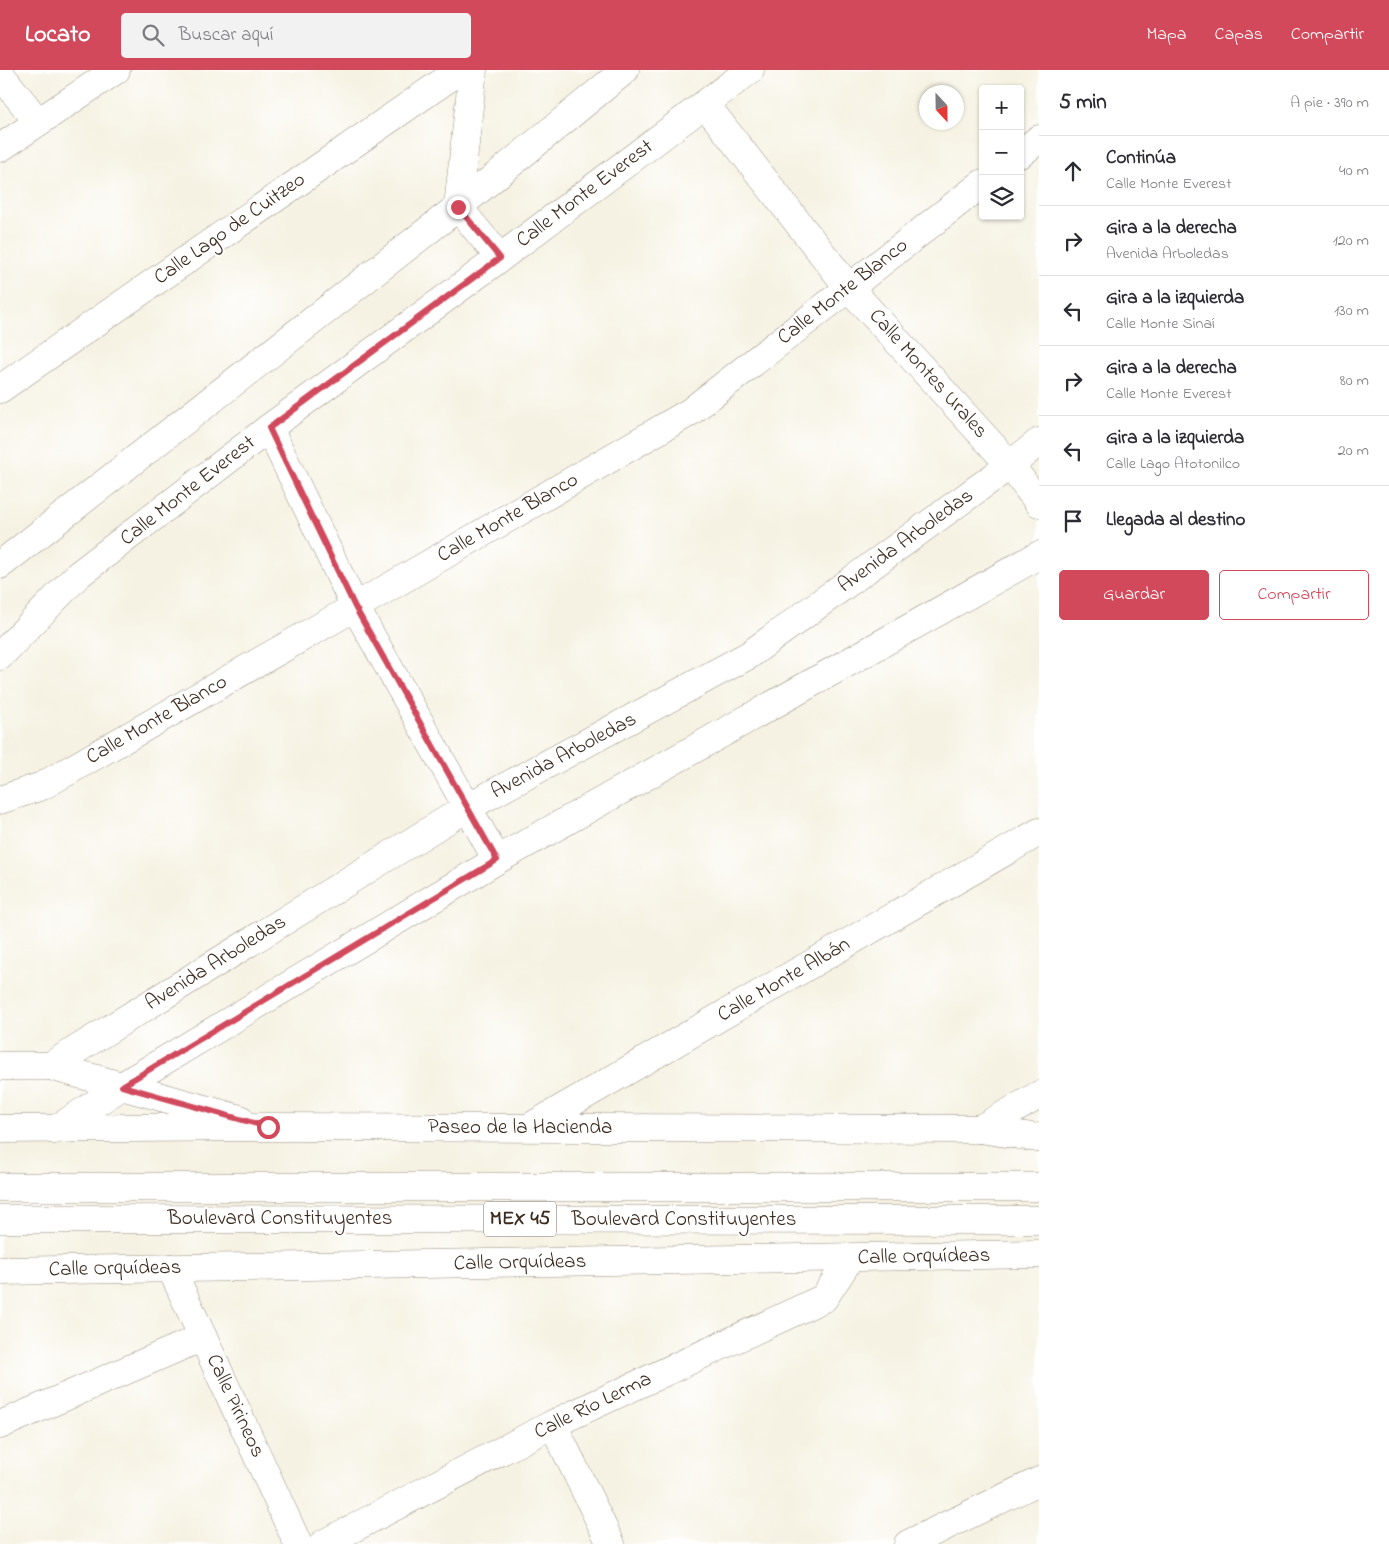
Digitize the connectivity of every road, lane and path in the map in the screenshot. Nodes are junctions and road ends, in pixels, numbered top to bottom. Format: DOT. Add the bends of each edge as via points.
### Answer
graph roads {
  1 [pos="116,70"];
  2 [pos="460,70"];
  3 [pos="473,70"];
  4 [pos="625,70"];
  5 [pos="750,70"];
  6 [pos="0,74"];
  7 [pos="705,104"];
  8 [pos="38,122"];
  9 [pos="1039,139"];
  10 [pos="0,148"];
  11 [pos="1024,151"];
  12 [pos="979,186"];
  13 [pos="458,207"];
  14 [pos="500,258"];
  15 [pos="849,288"];
  16 [pos="0,389"];
  17 [pos="269,428"];
  18 [pos="1039,442"];
  19 [pos="1010,465"];
  20 [pos="1039,503"];
  21 [pos="1039,555"];
  22 [pos="0,565"];
  23 [pos="355,607"];
  24 [pos="0,656"];
  25 [pos="0,800"];
  26 [pos="468,807"];
  27 [pos="1039,832"];
  28 [pos="497,860"];
  29 [pos="0,1066"];
  30 [pos="50,1066"];
  31 [pos="122,1086"];
  32 [pos="1039,1095"];
  33 [pos="268,1127"];
  34 [pos="530,1128"];
  35 [pos="0,1129"];
  36 [pos="980,1129"];
  37 [pos="55,1130"];
  38 [pos="1038,1138"];
  39 [pos="0,1187"];
  40 [pos="1039,1187"];
  41 [pos="0,1218"];
  42 [pos="1039,1220"];
  43 [pos="1039,1254"];
  44 [pos="850,1258"];
  45 [pos="171,1268"];
  46 [pos="0,1271"];
  47 [pos="203,1337"];
  48 [pos="553,1424"];
  49 [pos="0,1425"];
  50 [pos="1039,1481"];
  51 [pos="298,1544"];
  52 [pos="323,1544"];
  53 [pos="611,1544"];
  54 [pos="908,1544"];
  1 -- 8 [label="main road"];
  2 -- 16 [label="main road, Calle Lago de Cuitzeo"];
  3 -- 13 [label="main road"];
  4 -- 13 [label="main road"];
  5 -- 7 [label="main road, Calle Monte Everest"];
  6 -- 8 [label="main road"];
  7 -- 14 [label="main road, Calle Monte Everest"];
  7 -- 15 [label="main road, Calle Montes Urales"];
  8 -- 10 [label="main road"];
  9 -- 11 [label="main road"];
  12 -- 15 [label="main road, Calle Monte Blanco"];
  13 -- 14 [label="main road"];
  13 -- 22 [label="main road"];
  14 -- 17 [label="main road, Calle Monte Everest"];
  15 -- 19 [label="main road, Calle Montes Urales"];
  15 -- 23 [label="main road, Calle Monte Blanco" via="690,412"];
  17 -- 23 [label="main road"];
  17 -- 24 [label="main road, Calle Monte Everest" via="78,575"];
  18 -- 19 [label="main road, Avenida Arboledas"];
  19 -- 20 [label="main road, Calle Montes Urales"];
  19 -- 26 [label="main road, Avenida Arboledas" via="750,655"];
  21 -- 28 [label="main road"];
  23 -- 25 [label="main road, Calle Monte Blanco" via="42,786"];
  23 -- 26 [label="main road"];
  26 -- 28 [label="main road"];
  26 -- 30 [label="main road, Avenida Arboledas"];
  27 -- 34 [label="main road, Calle Monte Albán"];
  28 -- 31 [label="main road"];
  29 -- 30 [label="main road"];
  30 -- 31 [label="main road"];
  31 -- 33 [label="main road"];
  31 -- 37 [label="main road"];
  32 -- 36 [label="main road"];
  33 -- 34 [label="main road, Paseo de la Hacienda"];
  33 -- 37 [label="main road, Paseo de la Hacienda"];
  34 -- 36 [label="main road, Paseo de la Hacienda"];
  35 -- 37 [label="main road, Paseo de la Hacienda"];
  36 -- 38 [label="main road, Paseo de la Hacienda"];
  39 -- 40 [label="main road, Boulevard Constituyentes / MEX 45"];
  41 -- 42 [label="main road, Boulevard Constituyentes / MEX 45"];
  43 -- 44 [label="main road, Calle Orquídeas"];
  44 -- 45 [label="main road, Calle Orquídeas"];
  44 -- 48 [label="main road, Calle Río Lerma" via="824,1298"];
  45 -- 46 [label="main road, Calle Orquídeas"];
  45 -- 47 [label="main road, Calle Pirineos"];
  47 -- 49 [label="main road"];
  47 -- 51 [label="main road, Calle Pirineos"];
  48 -- 52 [label="main road, Calle Río Lerma"];
  48 -- 53 [label="main road"];
  50 -- 54 [label="main road"];
}
